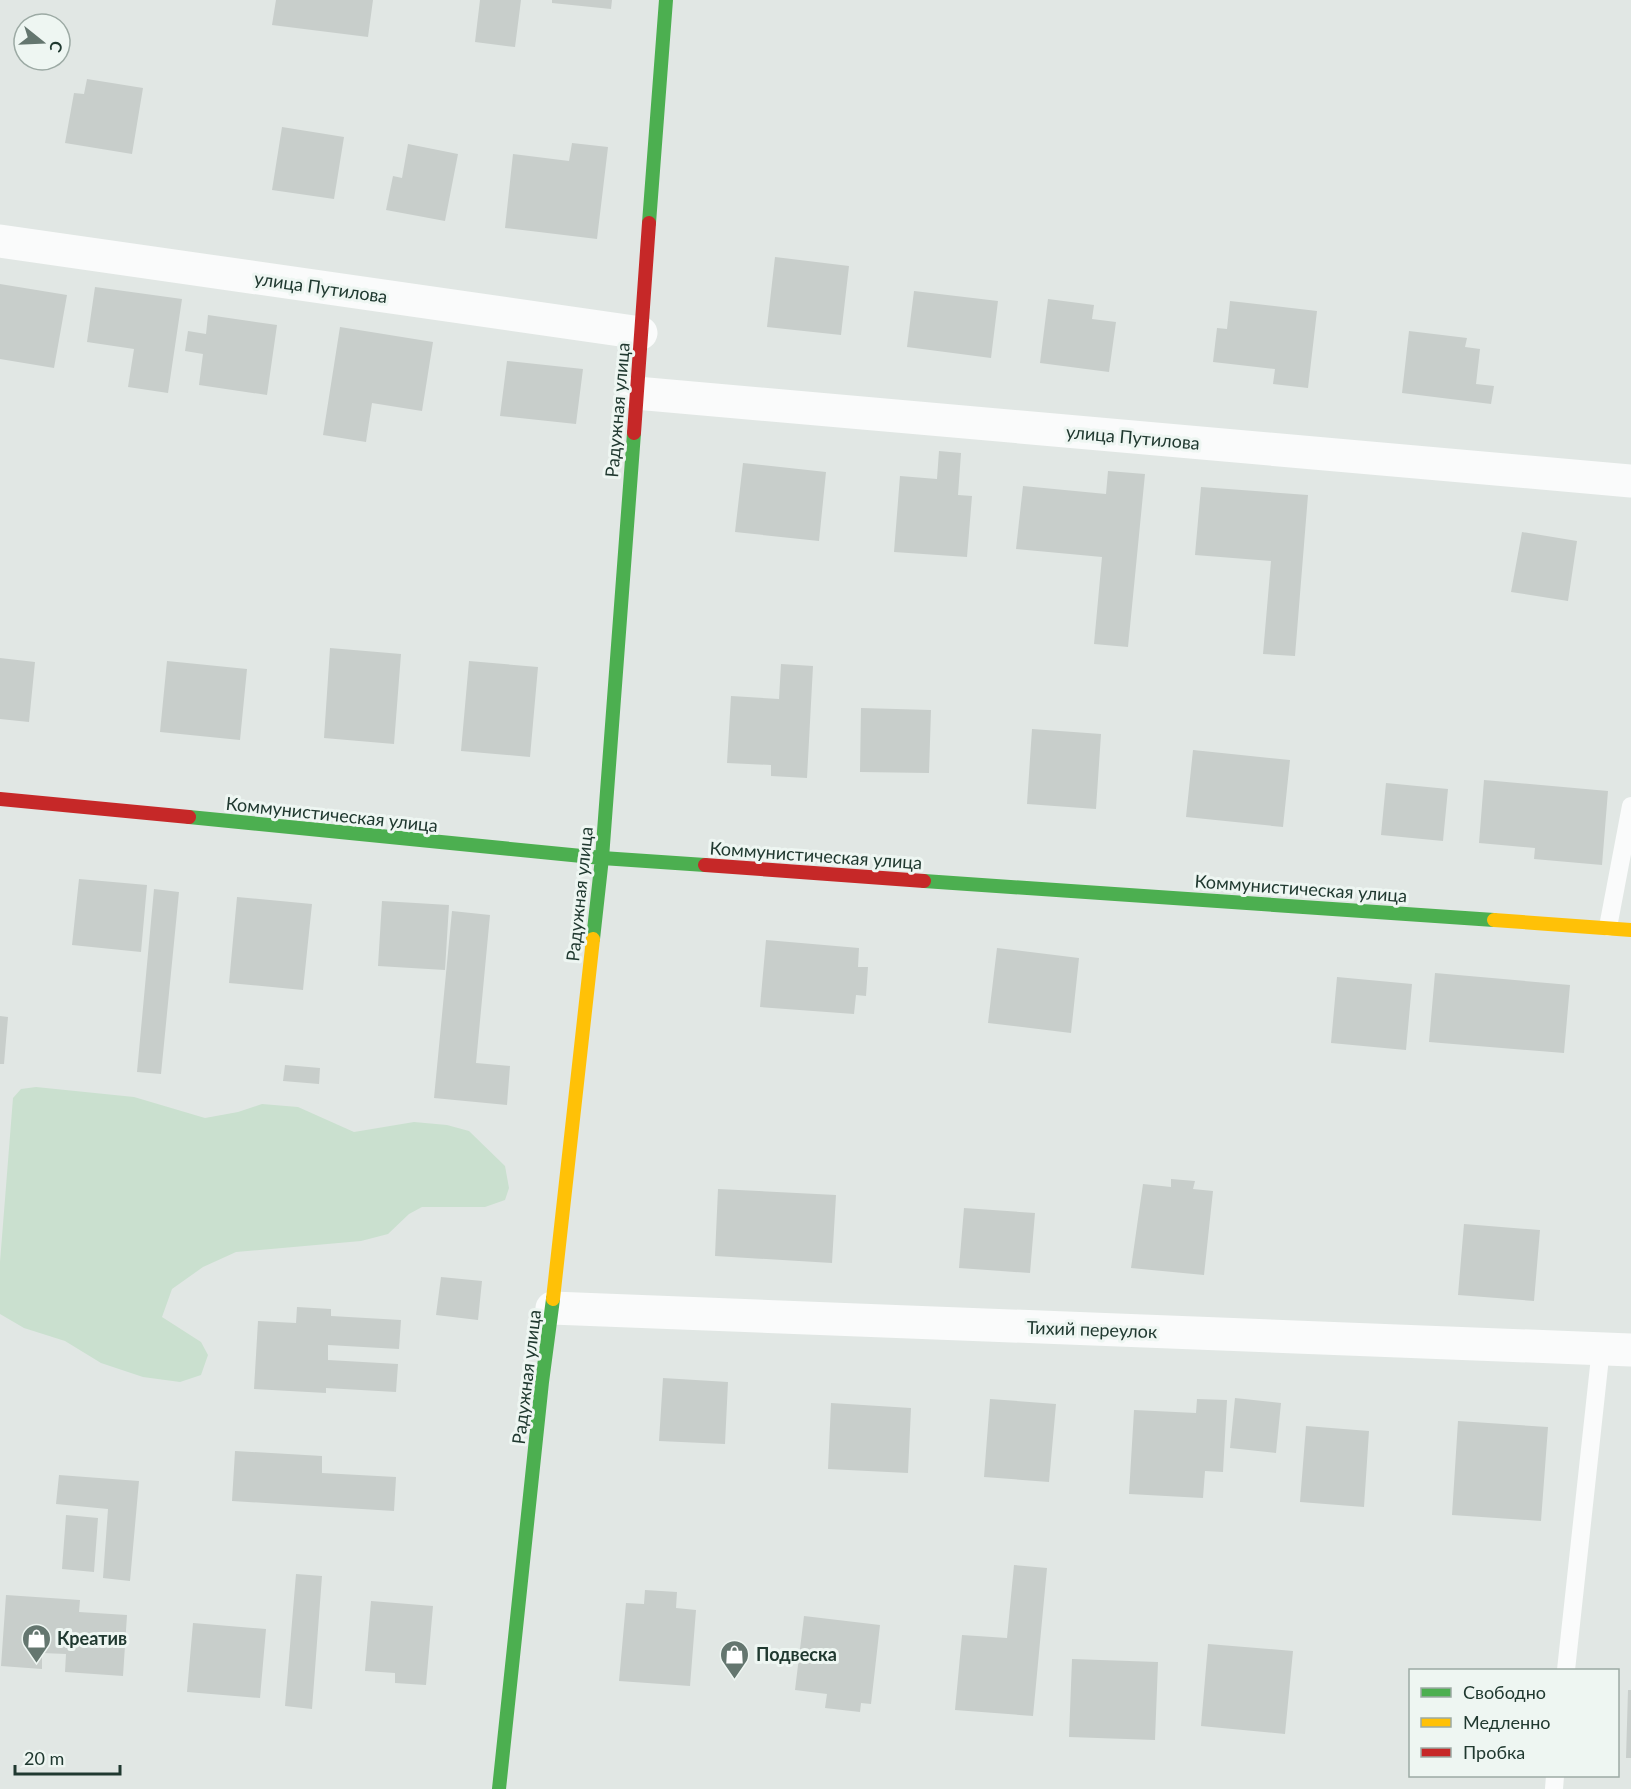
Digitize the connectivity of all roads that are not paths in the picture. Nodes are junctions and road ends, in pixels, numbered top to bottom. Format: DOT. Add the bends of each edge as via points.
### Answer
graph roads {
  1 [pos="666,0"];
  2 [pos="0,241"];
  3 [pos="641,333"];
  4 [pos="636,393"];
  5 [pos="1631,480"];
  6 [pos="0,799"];
  7 [pos="1631,806"];
  8 [pos="602,858"];
  9 [pos="1608,927"];
  10 [pos="1631,930"];
  11 [pos="552,1308"];
  12 [pos="1616,1349"];
  13 [pos="1566,1669"];
  14 [pos="499,1789"];
  1 -- 3 [label="street, Радужная улица"];
  2 -- 3 [label="street, улица Путилова"];
  3 -- 4 [label="street, Радужная улица"];
  4 -- 5 [label="street, улица Путилова"];
  4 -- 8 [label="street, Радужная улица"];
  6 -- 8 [label="street, Коммунистическая улица"];
  7 -- 9 [label="lane"];
  8 -- 9 [label="street, Коммунистическая улица"];
  8 -- 11 [label="street, Радужная улица"];
  9 -- 10 [label="street, Коммунистическая улица"];
  11 -- 12 [label="street, Тихий переулок"];
  11 -- 14 [label="street, Радужная улица"];
  12 -- 13 [label="lane"];
}
